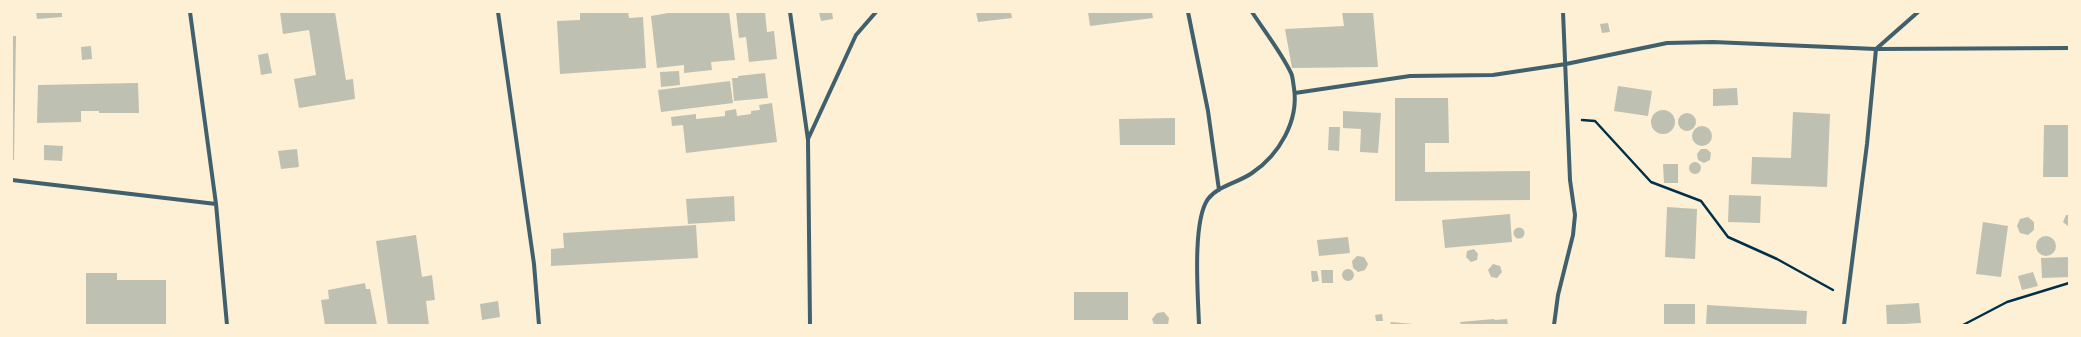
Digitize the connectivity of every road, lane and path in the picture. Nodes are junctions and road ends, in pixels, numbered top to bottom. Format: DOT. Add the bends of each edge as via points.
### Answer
graph roads {
  1 [pos="190,12"];
  2 [pos="498,12"];
  3 [pos="790,12"];
  4 [pos="876,12"];
  5 [pos="1188,12"];
  6 [pos="1252,12"];
  7 [pos="1563,12"];
  8 [pos="1918,12"];
  9 [pos="2069,48"];
  10 [pos="1876,49"];
  11 [pos="1566,64"];
  12 [pos="1295,93"];
  13 [pos="1568,119"];
  14 [pos="808,140"];
  15 [pos="12,180"];
  16 [pos="1219,190"];
  17 [pos="216,204"];
  18 [pos="2069,283"];
  19 [pos="1847,298"];
  20 [pos="227,325"];
  21 [pos="539,325"];
  22 [pos="810,325"];
  23 [pos="1199,325"];
  24 [pos="1554,325"];
  25 [pos="1844,325"];
  26 [pos="1963,325"];
  1 -- 17 [label="street"];
  2 -- 21 [label="street" via="534,264"];
  3 -- 14 [label="street"];
  4 -- 14 [label="street" via="856,35"];
  5 -- 16 [label="street" via="1208,112"];
  6 -- 12 [label="street" via="1292,74"];
  7 -- 11 [label="street"];
  8 -- 10 [label="street"];
  9 -- 10 [label="street"];
  10 -- 11 [label="street" via="1713,42 1667,43"];
  10 -- 19 [label="street" via="1867,144"];
  11 -- 12 [label="street" via="1493,76 1410,76"];
  11 -- 13 [label="street"];
  12 -- 16 [label="street" via="1293,117 1283,141 1267,161 1252,174"];
  13 -- 19 [label="path" via="1595,121 1651,182 1701,201 1728,236"];
  13 -- 24 [label="street" via="1570,180 1575,215 1574,235 1558,296"];
  14 -- 22 [label="street"];
  15 -- 17 [label="street"];
  16 -- 23 [label="street" via="1208,200 1200,219"];
  17 -- 20 [label="street"];
  18 -- 26 [label="path" via="2007,302"];
  19 -- 25 [label="street"];
}
